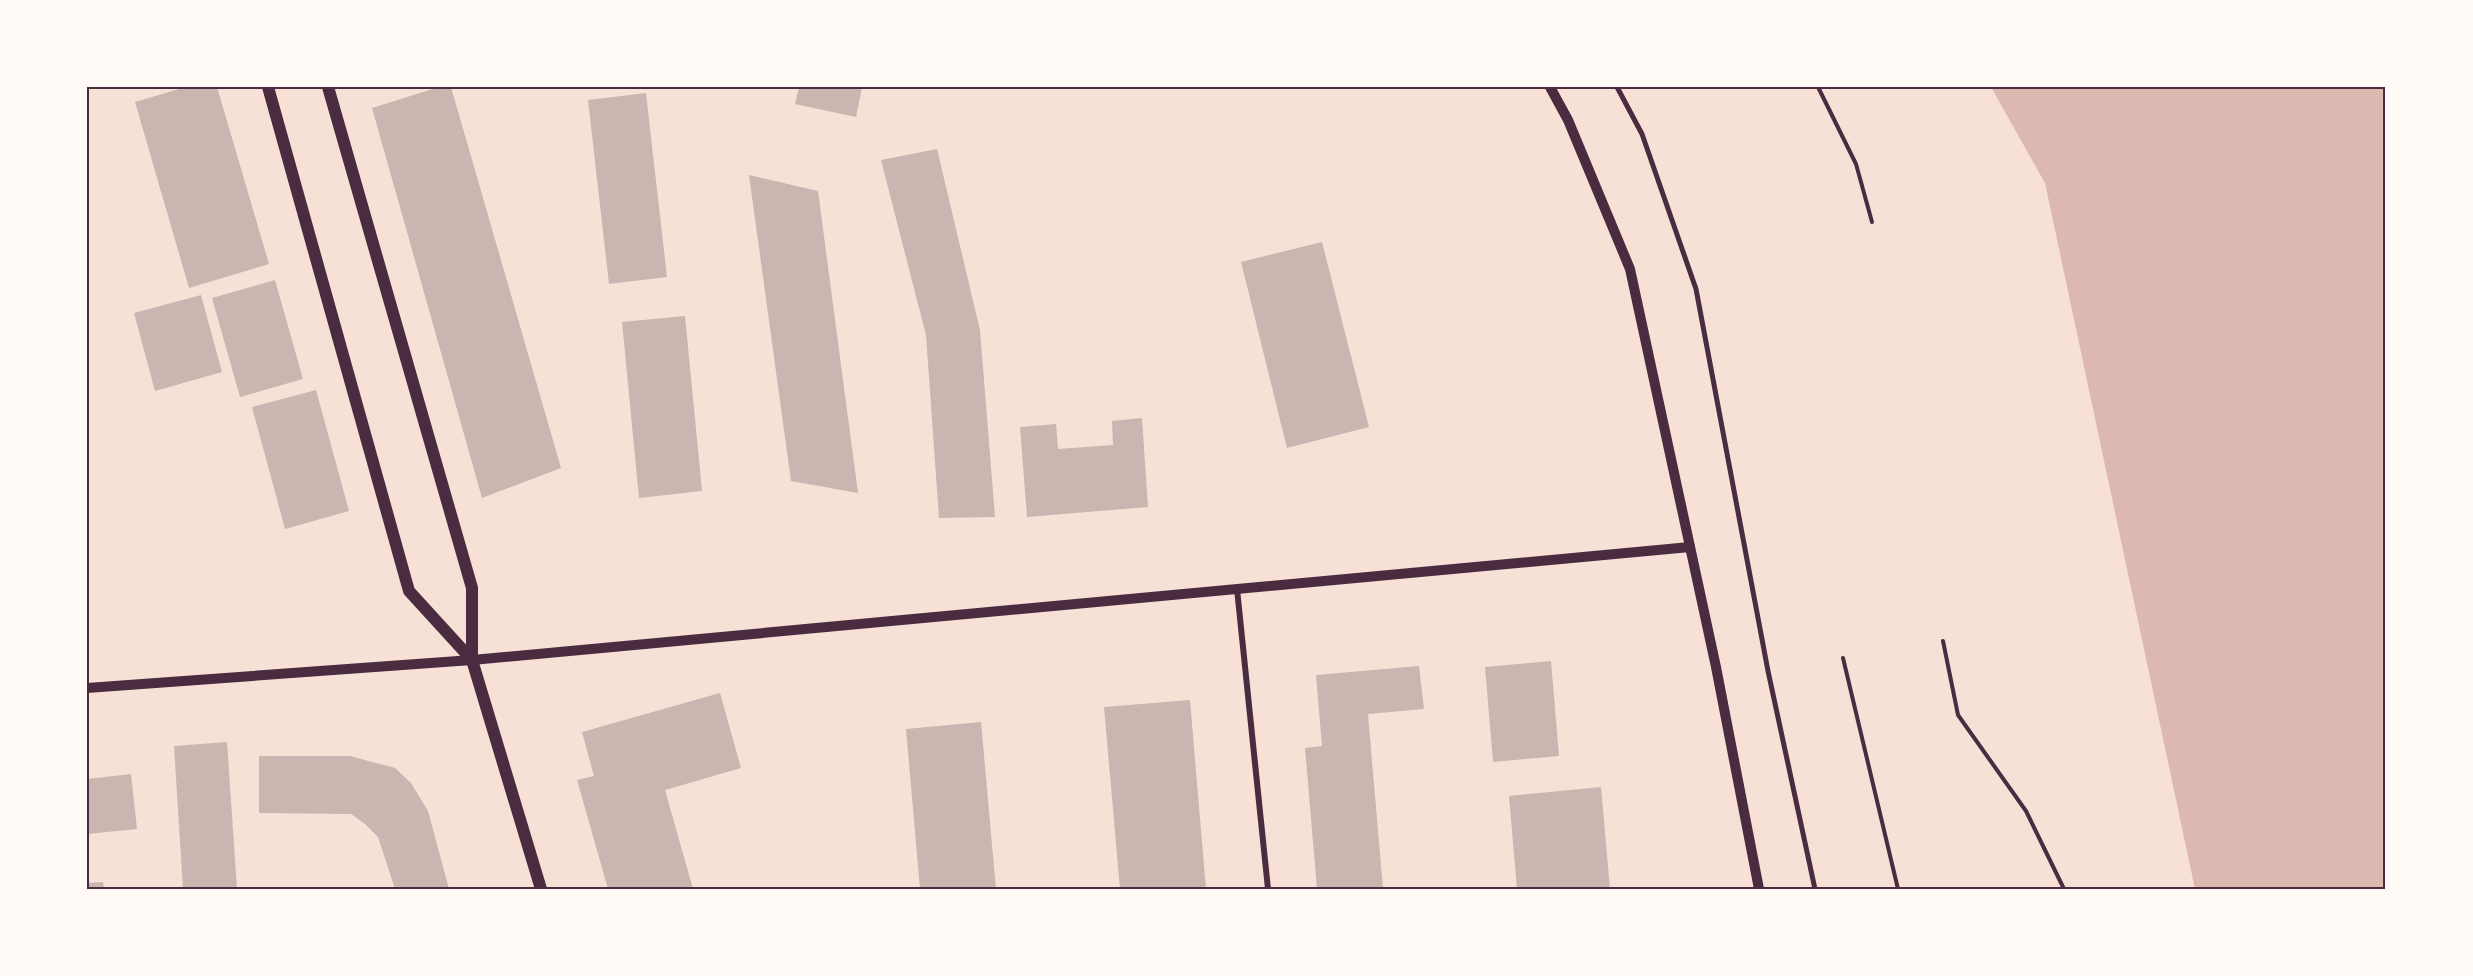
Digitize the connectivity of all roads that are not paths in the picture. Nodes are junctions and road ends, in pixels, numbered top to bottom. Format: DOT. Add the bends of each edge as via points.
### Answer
graph roads {
  1 [pos="268,87"];
  2 [pos="327,87"];
  3 [pos="1550,87"];
  4 [pos="1617,87"];
  5 [pos="1690,547"];
  6 [pos="1237,589"];
  7 [pos="472,660"];
  8 [pos="87,688"];
  9 [pos="541,889"];
  10 [pos="1268,889"];
  11 [pos="1759,889"];
  12 [pos="1815,889"];
  1 -- 7 [label="main road" via="409,591"];
  2 -- 7 [label="main road" via="472,588"];
  3 -- 5 [label="street" via="1568,120 1629,269"];
  4 -- 12 [label="street" via="1642,134 1696,289 1768,671"];
  5 -- 6 [label="street"];
  5 -- 11 [label="street"];
  6 -- 7 [label="street"];
  6 -- 10 [label="street"];
  7 -- 8 [label="street"];
  7 -- 9 [label="main road"];
}
